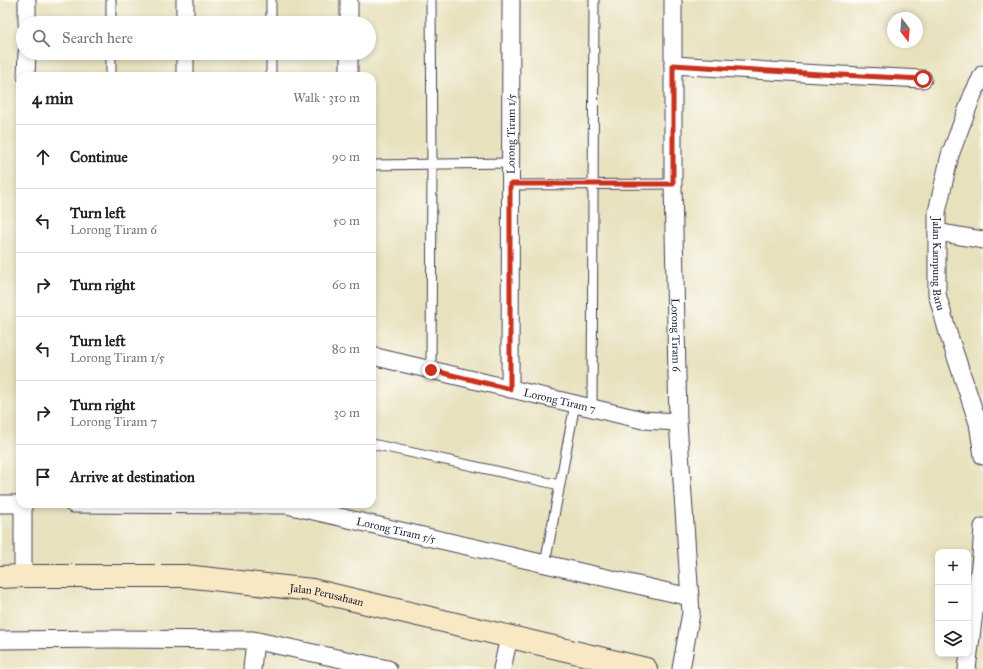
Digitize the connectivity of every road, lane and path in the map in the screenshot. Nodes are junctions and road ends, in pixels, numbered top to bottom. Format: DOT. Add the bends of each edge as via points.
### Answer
graph roads {
  1 [pos="27,0"];
  2 [pos="111,0"];
  3 [pos="185,0"];
  4 [pos="271,0"];
  5 [pos="349,0"];
  6 [pos="431,0"];
  7 [pos="511,0"];
  8 [pos="594,0"];
  9 [pos="673,0"];
  10 [pos="27,16"];
  11 [pos="111,16"];
  12 [pos="185,16"];
  13 [pos="271,16"];
  14 [pos="349,16"];
  15 [pos="27,60"];
  16 [pos="111,60"];
  17 [pos="185,60"];
  18 [pos="271,60"];
  19 [pos="349,60"];
  20 [pos="673,65"];
  21 [pos="26,72"];
  22 [pos="110,72"];
  23 [pos="185,72"];
  24 [pos="271,72"];
  25 [pos="349,72"];
  26 [pos="983,74"];
  27 [pos="923,79"];
  28 [pos="432,164"];
  29 [pos="510,164"];
  30 [pos="376,165"];
  31 [pos="510,184"];
  32 [pos="594,184"];
  33 [pos="673,184"];
  34 [pos="937,232"];
  35 [pos="983,240"];
  36 [pos="376,357"];
  37 [pos="431,370"];
  38 [pos="510,389"];
  39 [pos="584,406"];
  40 [pos="678,422"];
  41 [pos="376,445"];
  42 [pos="983,456"];
  43 [pos="560,485"];
  44 [pos="0,504"];
  45 [pos="16,504"];
  46 [pos="21,508"];
  47 [pos="300,508"];
  48 [pos="983,527"];
  49 [pos="545,564"];
  50 [pos="23,576"];
  51 [pos="0,577"];
  52 [pos="690,597"];
  53 [pos="509,637"];
  54 [pos="0,640"];
  55 [pos="255,641"];
  56 [pos="252,669"];
  57 [pos="388,669"];
  58 [pos="502,669"];
  59 [pos="646,669"];
  60 [pos="681,669"];
  61 [pos="967,669"];
  1 -- 10 [label="street"];
  2 -- 11 [label="lane"];
  3 -- 12 [label="street"];
  4 -- 13 [label="lane"];
  5 -- 14 [label="street"];
  6 -- 28 [label="lane"];
  7 -- 29 [label="street, Lorong Tiram 1/5"];
  8 -- 32 [label="lane"];
  9 -- 20 [label="street, Lorong Tiram 6"];
  15 -- 21 [label="street"];
  16 -- 22 [label="lane"];
  17 -- 23 [label="street"];
  18 -- 24 [label="lane"];
  19 -- 25 [label="street"];
  20 -- 27 [label="street"];
  20 -- 33 [label="street, Lorong Tiram 6"];
  26 -- 34 [label="street, Jalan Kampung Baru" via="950,155 937,212"];
  28 -- 29 [label="lane"];
  28 -- 30 [label="lane"];
  28 -- 37 [label="lane"];
  29 -- 31 [label="street, Lorong Tiram 1/5"];
  31 -- 32 [label="lane"];
  31 -- 38 [label="street, Lorong Tiram 1/5"];
  32 -- 33 [label="lane"];
  32 -- 39 [label="lane"];
  33 -- 40 [label="street, Lorong Tiram 6"];
  34 -- 35 [label="street"];
  34 -- 42 [label="street, Jalan Kampung Baru" via="937,294 978,423"];
  36 -- 37 [label="street, Lorong Tiram 7"];
  37 -- 38 [label="street, Lorong Tiram 7"];
  38 -- 39 [label="street, Lorong Tiram 7"];
  39 -- 40 [label="street, Lorong Tiram 7" via="644,420"];
  39 -- 43 [label="lane"];
  40 -- 52 [label="street, Lorong Tiram 6"];
  41 -- 43 [label="lane"];
  43 -- 49 [label="lane"];
  44 -- 45 [label="street"];
  46 -- 50 [label="street"];
  47 -- 49 [label="street, Lorong Tiram 5/5"];
  48 -- 61 [label="street"];
  49 -- 52 [label="street, Lorong Tiram 5/5"];
  50 -- 51 [label="main road, Jalan Perusahaan"];
  50 -- 53 [label="main road, Jalan Perusahaan" via="185,576 312,590"];
  52 -- 60 [label="street, Lorong Tiram 6" via="691,613"];
  53 -- 58 [label="street"];
  53 -- 59 [label="main road, Jalan Perusahaan"];
  54 -- 55 [label="street"];
  55 -- 56 [label="street"];
  55 -- 57 [label="street"];
}
